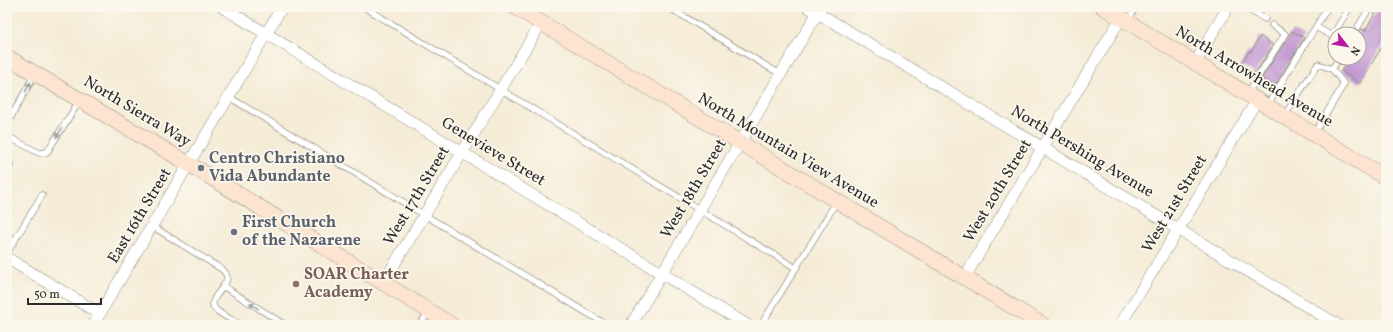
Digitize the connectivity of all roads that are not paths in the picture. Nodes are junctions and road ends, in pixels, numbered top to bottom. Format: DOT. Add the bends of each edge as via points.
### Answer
graph roads {
  1 [pos="222,7"];
  2 [pos="282,7"];
  3 [pos="364,7"];
  4 [pos="515,7"];
  5 [pos="668,7"];
  6 [pos="1103,7"];
  7 [pos="1136,7"];
  8 [pos="1228,7"];
  9 [pos="1244,7"];
  10 [pos="1328,7"];
  11 [pos="1350,7"];
  12 [pos="1370,7"];
  13 [pos="815,9"];
  14 [pos="1265,19"];
  15 [pos="1124,20"];
  16 [pos="541,23"];
  17 [pos="1272,25"];
  18 [pos="1359,26"];
  19 [pos="1316,27"];
  20 [pos="266,34"];
  21 [pos="7,57"];
  22 [pos="1195,62"];
  23 [pos="1334,66"];
  24 [pos="1332,70"];
  25 [pos="36,74"];
  26 [pos="780,74"];
  27 [pos="500,90"];
  28 [pos="229,97"];
  29 [pos="80,100"];
  30 [pos="1257,100"];
  31 [pos="1284,116"];
  32 [pos="7,124"];
  33 [pos="1314,134"];
  34 [pos="7,136"];
  35 [pos="740,143"];
  36 [pos="1043,148"];
  37 [pos="463,152"];
  38 [pos="11,164"];
  39 [pos="189,164"];
  40 [pos="7,171"];
  41 [pos="1386,178"];
  42 [pos="42,195"];
  43 [pos="837,201"];
  44 [pos="699,211"];
  45 [pos="424,215"];
  46 [pos="152,226"];
  47 [pos="1178,229"];
  48 [pos="7,253"];
  49 [pos="7,258"];
  50 [pos="796,268"];
  51 [pos="661,274"];
  52 [pos="964,278"];
  53 [pos="383,283"];
  54 [pos="223,286"];
  55 [pos="429,311"];
  56 [pos="100,314"];
  57 [pos="93,325"];
  58 [pos="241,325"];
  59 [pos="285,325"];
  60 [pos="420,325"];
  61 [pos="452,325"];
  62 [pos="607,325"];
  63 [pos="631,325"];
  64 [pos="747,325"];
  65 [pos="761,325"];
  66 [pos="1042,325"];
  67 [pos="1120,325"];
  68 [pos="1338,325"];
  1 -- 20 [label="street, Genevieve Street"];
  2 -- 20 [label="street, East 16th Street"];
  3 -- 27 [label="lane"];
  4 -- 16 [label="street, North Mountain View Avenue"];
  5 -- 26 [label="lane"];
  6 -- 15 [label="street, North Arrowhead Avenue"];
  7 -- 15 [label="lane"];
  8 -- 22 [label="street"];
  9 -- 14 [label="lane"];
  10 -- 19 [label="lane"];
  11 -- 19 [label="lane" via="1332,36"];
  12 -- 18 [label="lane"];
  13 -- 26 [label="street, West 18th Street"];
  13 -- 36 [label="street, North Pershing Avenue"];
  15 -- 22 [label="street, North Arrowhead Avenue"];
  15 -- 36 [label="street, West 20th Street"];
  16 -- 27 [label="street, West 17th Street"];
  16 -- 35 [label="street, North Mountain View Avenue"];
  17 -- 30 [label="lane" via="1285,34"];
  19 -- 30 [label="lane"];
  20 -- 28 [label="street, East 16th Street"];
  20 -- 37 [label="street, Genevieve Street"];
  21 -- 25 [label="street, North Sierra Way"];
  22 -- 30 [label="street, North Arrowhead Avenue"];
  23 -- 24 [label="lane"];
  24 -- 31 [label="lane" via="1318,64"];
  24 -- 33 [label="lane" via="1344,84"];
  25 -- 29 [label="street, North Sierra Way"];
  32 -- 25 [label="lane, one-way"];
  26 -- 35 [label="street, West 18th Street"];
  27 -- 37 [label="street, West 17th Street"];
  27 -- 44 [label="lane"];
  28 -- 39 [label="street, East 16th Street"];
  28 -- 45 [label="lane"];
  29 -- 34 [label="lane, one-way" via="47,152 39,153"];
  29 -- 39 [label="street, North Sierra Way"];
  30 -- 31 [label="street, North Arrowhead Avenue"];
  30 -- 47 [label="street, West 21st Street"];
  31 -- 33 [label="street, North Arrowhead Avenue"];
  33 -- 41 [label="street, North Arrowhead Avenue"];
  35 -- 43 [label="street, North Mountain View Avenue"];
  35 -- 44 [label="street, West 18th Street"];
  36 -- 47 [label="street, North Pershing Avenue"];
  36 -- 52 [label="street, West 20th Street"];
  37 -- 45 [label="street, West 17th Street"];
  37 -- 51 [label="street, Genevieve Street"];
  38 -- 40 [label="lane"];
  39 -- 46 [label="street, East 16th Street"];
  39 -- 53 [label="street, North Sierra Way"];
  42 -- 48 [label="lane"];
  43 -- 50 [label="lane"];
  43 -- 52 [label="street, North Mountain View Avenue"];
  44 -- 50 [label="lane"];
  44 -- 51 [label="street, West 18th Street"];
  45 -- 53 [label="street, West 17th Street"];
  45 -- 62 [label="lane"];
  46 -- 54 [label="lane" via="223,270 227,276"];
  46 -- 56 [label="street, East 16th Street"];
  47 -- 67 [label="street, West 21st Street"];
  47 -- 68 [label="street, North Pershing Avenue"];
  49 -- 56 [label="street"];
  50 -- 65 [label="lane"];
  51 -- 63 [label="street, West 18th Street"];
  51 -- 64 [label="street, Genevieve Street"];
  52 -- 66 [label="street, North Mountain View Avenue"];
  53 -- 55 [label="street, North Sierra Way"];
  54 -- 58 [label="lane" via="213,304 216,310"];
  59 -- 54 [label="lane, one-way"];
  55 -- 60 [label="lane"];
  55 -- 61 [label="street, North Sierra Way"];
  56 -- 57 [label="street, East 16th Street"];
}
